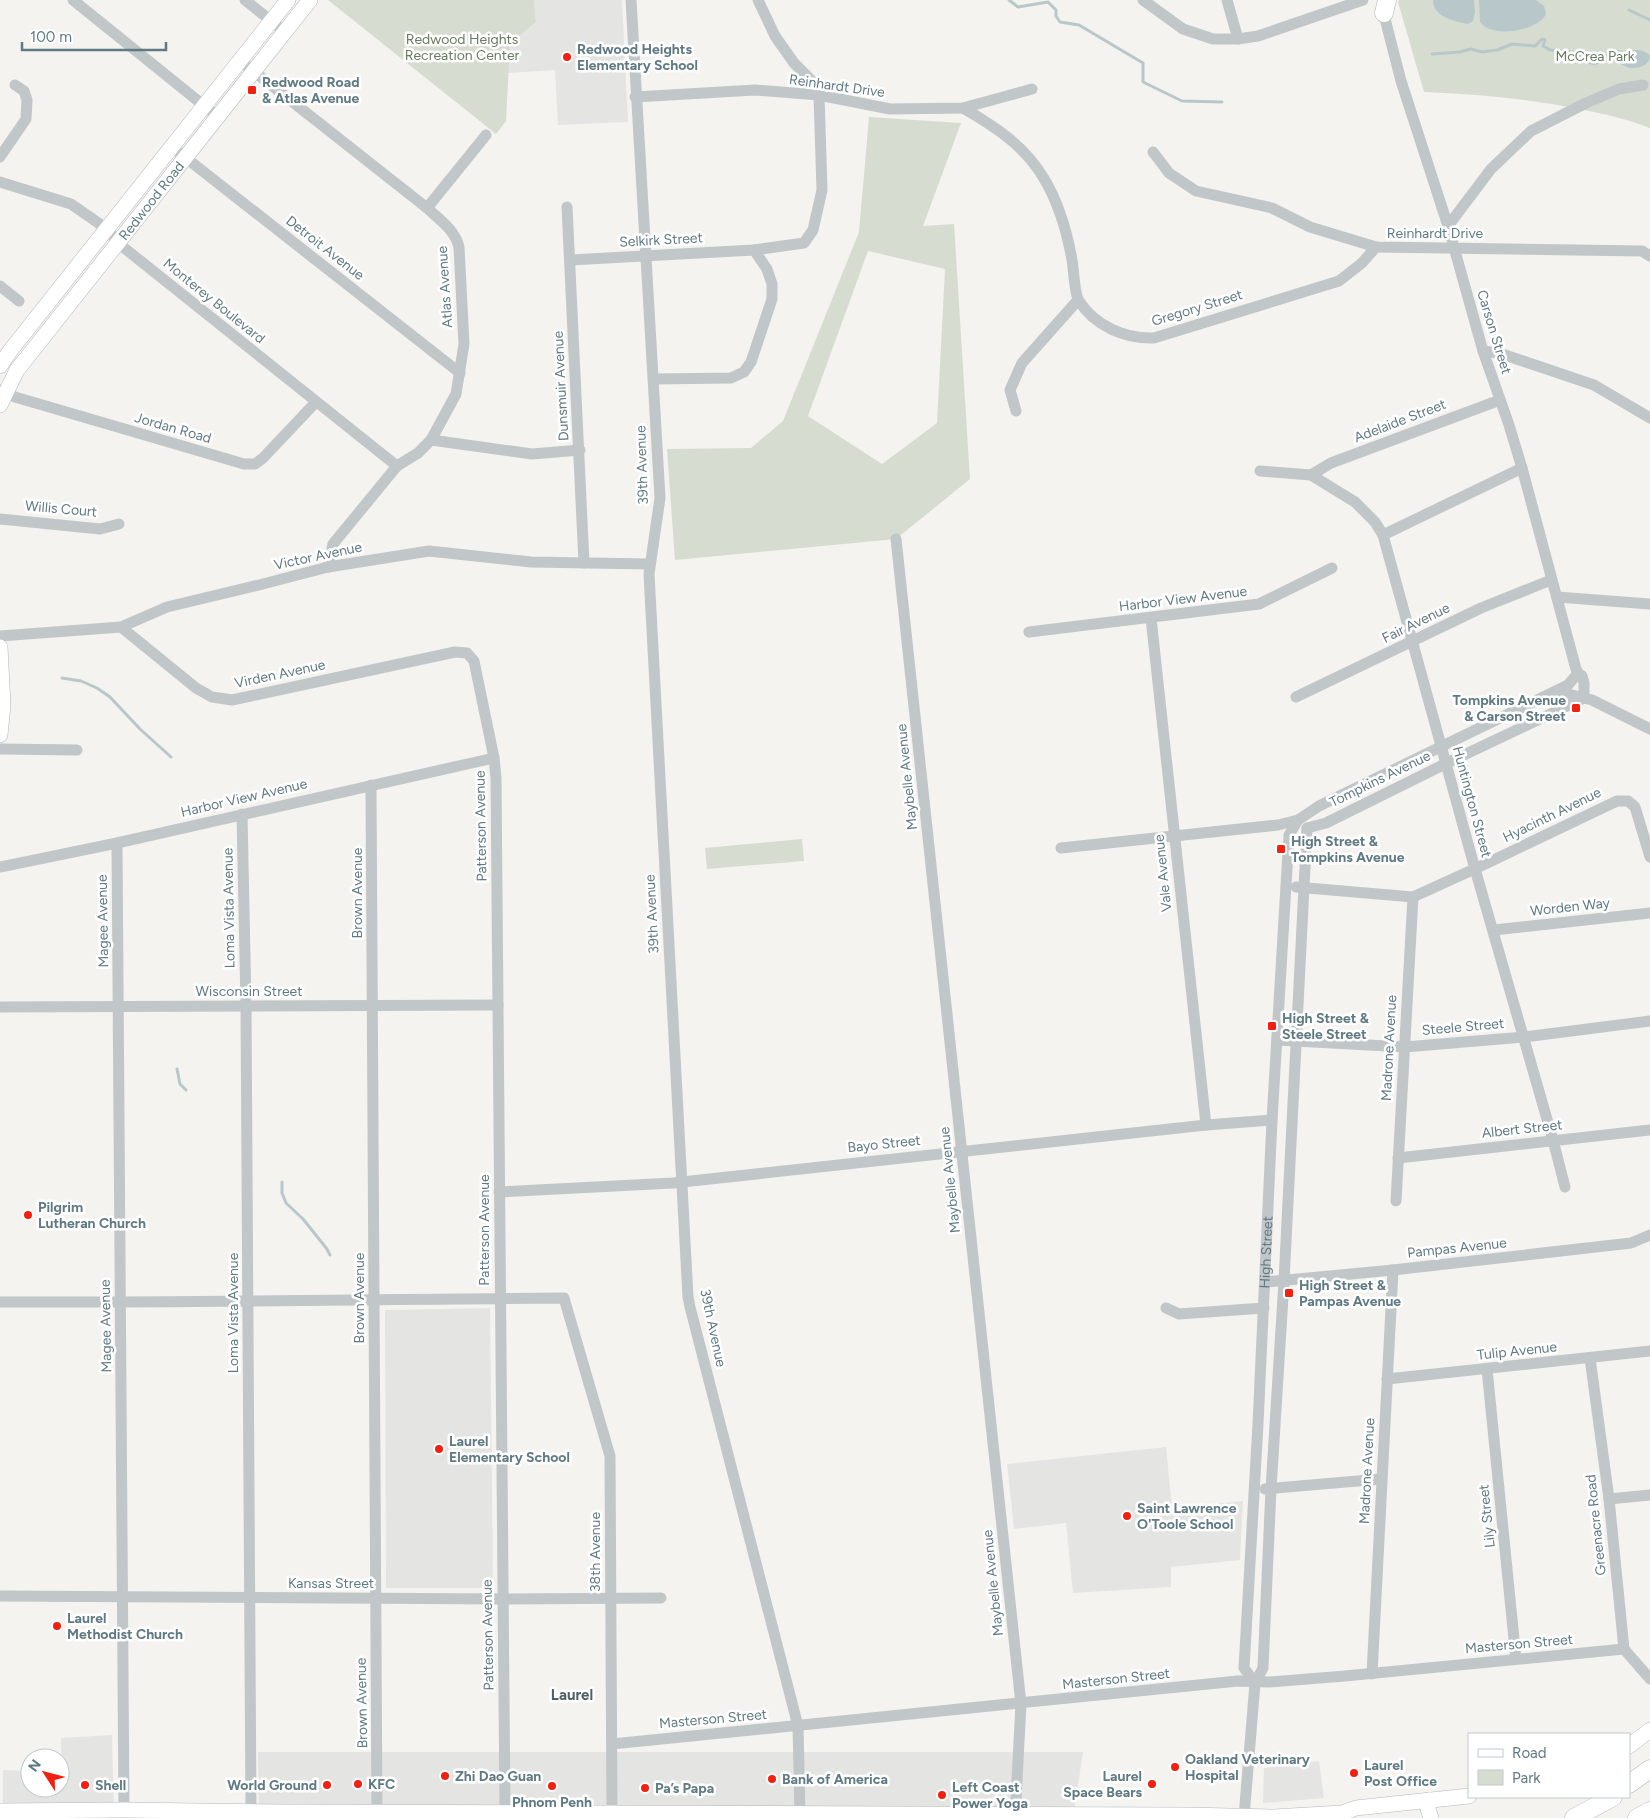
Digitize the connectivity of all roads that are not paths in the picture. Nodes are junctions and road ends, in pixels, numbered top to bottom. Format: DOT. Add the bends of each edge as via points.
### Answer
graph roads {
  1 [pos="73,0"];
  2 [pos="245,0"];
  3 [pos="288,0"];
  4 [pos="310,0"];
  5 [pos="631,0"];
  6 [pos="758,0"];
  7 [pos="1143,0"];
  8 [pos="1227,0"];
  9 [pos="1363,0"];
  10 [pos="1384,4"];
  11 [pos="271,22"];
  12 [pos="285,32"];
  13 [pos="1238,39"];
  14 [pos="240,61"];
  15 [pos="254,71"];
  16 [pos="1643,85"];
  17 [pos="15,86"];
  18 [pos="1032,89"];
  19 [pos="819,95"];
  20 [pos="635,97"];
  21 [pos="204,107"];
  22 [pos="963,108"];
  23 [pos="218,117"];
  24 [pos="486,135"];
  25 [pos="172,147"];
  26 [pos="1153,152"];
  27 [pos="0,157"];
  28 [pos="186,158"];
  29 [pos="0,182"];
  30 [pos="567,207"];
  31 [pos="427,208"];
  32 [pos="1448,226"];
  33 [pos="107,229"];
  34 [pos="118,243"];
  35 [pos="1376,247"];
  36 [pos="1454,247"];
  37 [pos="754,250"];
  38 [pos="645,256"];
  39 [pos="1650,256"];
  40 [pos="570,260"];
  41 [pos="0,286"];
  42 [pos="1078,300"];
  43 [pos="19,301"];
  44 [pos="1483,351"];
  45 [pos="0,366"];
  46 [pos="460,373"];
  47 [pos="654,379"];
  48 [pos="2,396"];
  49 [pos="1500,400"];
  50 [pos="316,402"];
  51 [pos="1016,411"];
  52 [pos="1650,418"];
  53 [pos="431,440"];
  54 [pos="580,450"];
  55 [pos="397,466"];
  56 [pos="1522,468"];
  57 [pos="1260,471"];
  58 [pos="1312,475"];
  59 [pos="0,519"];
  60 [pos="120,524"];
  61 [pos="1383,535"];
  62 [pos="896,539"];
  63 [pos="584,563"];
  64 [pos="649,564"];
  65 [pos="328,566"];
  66 [pos="1332,568"];
  67 [pos="1551,580"];
  68 [pos="1556,598"];
  69 [pos="1650,604"];
  70 [pos="1151,618"];
  71 [pos="121,627"];
  72 [pos="1029,632"];
  73 [pos="0,636"];
  74 [pos="1413,641"];
  75 [pos="0,647"];
  76 [pos="467,653"];
  77 [pos="1578,673"];
  78 [pos="1556,691"];
  79 [pos="1296,697"];
  80 [pos="1584,698"];
  81 [pos="1650,729"];
  82 [pos="0,736"];
  83 [pos="1442,747"];
  84 [pos="0,749"];
  85 [pos="77,750"];
  86 [pos="494,758"];
  87 [pos="1446,763"];
  88 [pos="371,785"];
  89 [pos="242,814"];
  90 [pos="1303,824"];
  91 [pos="1174,836"];
  92 [pos="117,843"];
  93 [pos="1061,848"];
  94 [pos="1650,857"];
  95 [pos="0,867"];
  96 [pos="1475,869"];
  97 [pos="1286,887"];
  98 [pos="1304,888"];
  99 [pos="1413,897"];
  100 [pos="1650,913"];
  101 [pos="1494,930"];
  102 [pos="372,1005"];
  103 [pos="498,1005"];
  104 [pos="119,1006"];
  105 [pos="246,1006"];
  106 [pos="0,1007"];
  107 [pos="1650,1021"];
  108 [pos="1524,1037"];
  109 [pos="1277,1040"];
  110 [pos="1296,1041"];
  111 [pos="1405,1047"];
  112 [pos="1272,1120"];
  113 [pos="1206,1125"];
  114 [pos="1650,1130"];
  115 [pos="1553,1140"];
  116 [pos="962,1151"];
  117 [pos="1398,1158"];
  118 [pos="682,1181"];
  119 [pos="1565,1188"];
  120 [pos="499,1192"];
  121 [pos="1396,1201"];
  122 [pos="1650,1236"];
  123 [pos="1393,1270"];
  124 [pos="1284,1281"];
  125 [pos="1266,1282"];
  126 [pos="375,1298"];
  127 [pos="500,1298"];
  128 [pos="248,1300"];
  129 [pos="0,1302"];
  130 [pos="120,1302"];
  131 [pos="1166,1308"];
  132 [pos="1264,1308"];
  133 [pos="1650,1352"];
  134 [pos="1590,1358"];
  135 [pos="1487,1370"];
  136 [pos="1387,1379"];
  137 [pos="1381,1479"];
  138 [pos="1271,1488"];
  139 [pos="1254,1489"];
  140 [pos="1650,1495"];
  141 [pos="1608,1499"];
  142 [pos="0,1596"];
  143 [pos="122,1597"];
  144 [pos="249,1597"];
  145 [pos="376,1598"];
  146 [pos="662,1598"];
  147 [pos="502,1599"];
  148 [pos="610,1599"];
  149 [pos="1624,1649"];
  150 [pos="1516,1659"];
  151 [pos="1372,1674"];
  152 [pos="1650,1679"];
  153 [pos="1255,1683"];
  154 [pos="1021,1704"];
  155 [pos="798,1726"];
  156 [pos="1650,1730"];
  157 [pos="612,1744"];
  158 [pos="1630,1745"];
  159 [pos="1650,1769"];
  160 [pos="1650,1776"];
  161 [pos="1630,1785"];
  162 [pos="1630,1786"];
  163 [pos="1468,1796"];
  164 [pos="1611,1798"];
  165 [pos="1429,1800"];
  166 [pos="124,1810"];
  167 [pos="0,1811"];
  168 [pos="1650,1811"];
  169 [pos="251,1812"];
  170 [pos="377,1812"];
  171 [pos="504,1813"];
  172 [pos="612,1813"];
  173 [pos="800,1814"];
  174 [pos="282,1815"];
  175 [pos="1348,1815"];
  176 [pos="571,1816"];
  177 [pos="1015,1816"];
  178 [pos="1244,1817"];
  179 [pos="1431,1818"];
  180 [pos="1574,1818"];
  181 [pos="1637,1818"];
  1 -- 21 [label="street"];
  2 -- 11 [label="street"];
  3 -- 11 [label="main road, Redwood Road"];
  4 -- 12 [label="main road, Redwood Road"];
  5 -- 20 [label="street, 39th Avenue"];
  6 -- 19 [label="street" via="775,36 812,81"];
  7 -- 13 [label="street" via="1183,29 1213,39"];
  8 -- 13 [label="street"];
  9 -- 13 [label="street" via="1258,36"];
  10 -- 32 [label="street, Carson Street" via="1401,81"];
  11 -- 12 [label="street"];
  11 -- 14 [label="main road, Redwood Road"];
  12 -- 15 [label="main road, Redwood Road"];
  14 -- 15 [label="street, Atlas Avenue"];
  14 -- 21 [label="main road, Redwood Road"];
  15 -- 23 [label="main road, Redwood Road"];
  15 -- 31 [label="street, Atlas Avenue"];
  16 -- 32 [label="street" via="1619,89 1531,132 1491,170"];
  17 -- 27 [label="street" via="24,91 27,100 26,119"];
  18 -- 22 [label="street, Reinhardt Drive"];
  19 -- 20 [label="street, Reinhardt Drive" via="755,90"];
  19 -- 22 [label="street, Reinhardt Drive" via="890,108"];
  19 -- 37 [label="street, Selkirk Street" via="822,190 814,230 804,244"];
  20 -- 38 [label="street, 39th Avenue"];
  21 -- 23 [label="street"];
  21 -- 25 [label="main road, Redwood Road"];
  22 -- 42 [label="street" via="1016,144 1044,177 1062,218"];
  23 -- 28 [label="main road, Redwood Road"];
  24 -- 31 [label="street"];
  25 -- 28 [label="street, Detroit Avenue"];
  25 -- 33 [label="main road, Redwood Road"];
  26 -- 35 [label="street, Reinhardt Drive" via="1169,174 1196,191 1272,208 1310,227"];
  28 -- 34 [label="main road, Redwood Road"];
  28 -- 46 [label="street, Detroit Avenue"];
  29 -- 33 [label="street, Monterey Boulevard" via="71,204"];
  30 -- 40 [label="street, Dunsmuir Avenue"];
  31 -- 46 [label="street, Atlas Avenue" via="457,237 459,247 464,344"];
  32 -- 36 [label="street, Carson Street"];
  33 -- 34 [label="street, Monterey Boulevard"];
  33 -- 45 [label="main road, Redwood Road"];
  34 -- 48 [label="main road, Redwood Road" via="17,370"];
  34 -- 50 [label="street, Monterey Boulevard"];
  35 -- 36 [label="street, Reinhardt Drive"];
  35 -- 42 [label="street, Gregory Street" via="1339,281 1154,338 1141,339 1101,324"];
  36 -- 39 [label="street, Reinhardt Drive" via="1642,251"];
  36 -- 44 [label="street, Carson Street"];
  37 -- 38 [label="street, Selkirk Street"];
  37 -- 47 [label="street" via="767,270 772,284 772,299 751,362 744,372 731,378"];
  38 -- 40 [label="street, Selkirk Street"];
  38 -- 47 [label="street, 39th Avenue"];
  40 -- 54 [label="street, Dunsmuir Avenue"];
  41 -- 43 [label="street"];
  42 -- 51 [label="street" via="1022,362 1010,390"];
  44 -- 49 [label="street, Carson Street"];
  44 -- 52 [label="street" via="1594,385"];
  46 -- 53 [label="street, Atlas Avenue" via="456,394"];
  47 -- 64 [label="street, 39th Avenue" via="660,498"];
  48 -- 50 [label="street, Jordan Road" via="244,464 255,464 263,458"];
  49 -- 56 [label="street, Carson Street"];
  49 -- 58 [label="street, Adelaide Street" via="1330,463"];
  50 -- 55 [label="street, Monterey Boulevard"];
  53 -- 54 [label="street" via="532,454"];
  53 -- 55 [label="street, Atlas Avenue"];
  54 -- 63 [label="street, Dunsmuir Avenue"];
  55 -- 65 [label="street, Atlas Avenue" via="333,544"];
  56 -- 61 [label="street"];
  56 -- 67 [label="street, Carson Street"];
  57 -- 58 [label="street, Huntington Street"];
  58 -- 61 [label="street, Huntington Street" via="1355,502"];
  59 -- 60 [label="street, Willis Court" via="100,528"];
  61 -- 74 [label="street, Huntington Street"];
  62 -- 116 [label="street, Maybelle Avenue"];
  63 -- 64 [label="street, Victor Avenue"];
  63 -- 65 [label="street, Victor Avenue" via="530,562 429,551"];
  64 -- 118 [label="street, 39th Avenue"];
  65 -- 71 [label="street, Victor Avenue" via="167,607"];
  66 -- 70 [label="street, Harbor View Avenue" via="1259,604"];
  67 -- 68 [label="street, Carson Street"];
  67 -- 74 [label="street, Fair Avenue" via="1481,608"];
  68 -- 69 [label="street"];
  68 -- 77 [label="street, Carson Street"];
  70 -- 72 [label="street, Harbor View Avenue"];
  70 -- 91 [label="street, Vale Avenue"];
  71 -- 73 [label="street, Victor Avenue"];
  71 -- 76 [label="street, Virden Avenue" via="196,688 212,697 232,700 455,652"];
  74 -- 79 [label="street, Fair Avenue"];
  74 -- 83 [label="street, Huntington Street"];
  75 -- 82 [label="main road"];
  76 -- 86 [label="street, Patterson Avenue" via="474,662"];
  77 -- 78 [label="street, Tompkins Avenue" via="1568,685"];
  77 -- 80 [label="street" via="1584,683"];
  78 -- 80 [label="street"];
  78 -- 83 [label="street, Tompkins Avenue"];
  80 -- 81 [label="street"];
  80 -- 87 [label="street, Tompkins Avenue"];
  83 -- 87 [label="street, Huntington Street"];
  83 -- 90 [label="street, Tompkins Avenue" via="1319,806"];
  84 -- 85 [label="street"];
  86 -- 88 [label="street, Harbor View Avenue"];
  86 -- 103 [label="street, Patterson Avenue"];
  87 -- 90 [label="street, Tompkins Avenue" via="1326,823"];
  87 -- 96 [label="street, Huntington Street"];
  88 -- 89 [label="street, Harbor View Avenue"];
  88 -- 102 [label="street, Brown Avenue"];
  89 -- 92 [label="street, Harbor View Avenue"];
  89 -- 105 [label="street, Loma Vista Avenue"];
  90 -- 91 [label="street, Tompkins Avenue"];
  90 -- 97 [label="street, High Street" via="1289,834"];
  90 -- 98 [label="street, High Street"];
  91 -- 93 [label="street, Tompkins Avenue"];
  91 -- 113 [label="street, Vale Avenue"];
  92 -- 95 [label="street, Harbor View Avenue"];
  92 -- 104 [label="street, Magee Avenue"];
  94 -- 96 [label="street, Hyacinth Avenue" via="1635,807 1628,801 1617,801"];
  96 -- 99 [label="street, Hyacinth Avenue"];
  96 -- 101 [label="street, Huntington Street"];
  97 -- 98 [label="street, Hyacinth Avenue"];
  97 -- 109 [label="street, High Street"];
  98 -- 99 [label="street, Hyacinth Avenue"];
  98 -- 110 [label="street, High Street"];
  99 -- 111 [label="street, Madrone Avenue"];
  100 -- 101 [label="street, Worden Way"];
  101 -- 108 [label="street, Huntington Street"];
  102 -- 103 [label="street, Wisconsin Street"];
  102 -- 105 [label="street, Wisconsin Street"];
  102 -- 126 [label="street, Brown Avenue"];
  103 -- 120 [label="street, Patterson Avenue"];
  104 -- 105 [label="street, Wisconsin Street"];
  104 -- 106 [label="street, Wisconsin Street"];
  104 -- 130 [label="street, Magee Avenue"];
  105 -- 128 [label="street, Loma Vista Avenue"];
  107 -- 108 [label="street, Steele Street"];
  108 -- 111 [label="street, Steele Street"];
  108 -- 115 [label="street, Huntington Street"];
  109 -- 110 [label="street, Steele Street"];
  109 -- 112 [label="street, High Street"];
  110 -- 111 [label="street, Steele Street"];
  110 -- 124 [label="street, High Street"];
  111 -- 117 [label="street, Madrone Avenue"];
  112 -- 113 [label="street, Bayo Street"];
  112 -- 125 [label="street, High Street"];
  113 -- 116 [label="street, Bayo Street"];
  114 -- 115 [label="street, Albert Street"];
  115 -- 117 [label="street, Albert Street"];
  115 -- 119 [label="street, Huntington Street"];
  116 -- 118 [label="street, Bayo Street"];
  116 -- 154 [label="street, Maybelle Avenue"];
  117 -- 121 [label="street, Madrone Avenue"];
  118 -- 120 [label="street, Bayo Street"];
  118 -- 155 [label="street, 39th Avenue" via="690,1307"];
  120 -- 127 [label="street, Patterson Avenue"];
  122 -- 123 [label="street, Pampas Avenue" via="1631,1243"];
  123 -- 124 [label="street, Pampas Avenue"];
  123 -- 136 [label="street, Madrone Avenue"];
  124 -- 125 [label="street, Pampas Avenue"];
  124 -- 138 [label="street, High Street"];
  125 -- 132 [label="street, High Street"];
  126 -- 127 [label="street"];
  126 -- 128 [label="street"];
  126 -- 145 [label="street, Brown Avenue"];
  127 -- 147 [label="street, Patterson Avenue"];
  127 -- 148 [label="street, 38th Avenue" via="564,1298 610,1456"];
  128 -- 130 [label="street"];
  128 -- 144 [label="street, Loma Vista Avenue"];
  129 -- 130 [label="street"];
  130 -- 143 [label="street, Magee Avenue"];
  131 -- 132 [label="street" via="1179,1314"];
  132 -- 139 [label="street, High Street"];
  133 -- 134 [label="street, Tulip Avenue"];
  134 -- 135 [label="street, Tulip Avenue"];
  134 -- 141 [label="street, Greenacre Road"];
  135 -- 136 [label="street, Tulip Avenue"];
  135 -- 150 [label="street, Lily Street"];
  136 -- 137 [label="street, Madrone Avenue"];
  137 -- 138 [label="street"];
  137 -- 151 [label="street, Madrone Avenue"];
  138 -- 139 [label="street"];
  138 -- 153 [label="street, High Street" via="1263,1668"];
  139 -- 153 [label="street, High Street" via="1244,1668"];
  140 -- 141 [label="street"];
  141 -- 149 [label="street, Greenacre Road"];
  142 -- 143 [label="street, Kansas Street"];
  143 -- 144 [label="street, Kansas Street"];
  143 -- 166 [label="street, Magee Avenue"];
  144 -- 145 [label="street, Kansas Street"];
  144 -- 169 [label="street, Loma Vista Avenue"];
  145 -- 147 [label="street, Kansas Street"];
  145 -- 170 [label="street, Brown Avenue"];
  146 -- 148 [label="street, Kansas Street"];
  147 -- 148 [label="street, Kansas Street"];
  147 -- 171 [label="street, Patterson Avenue"];
  148 -- 157 [label="street, 38th Avenue"];
  149 -- 150 [label="street, Masterson Street"];
  149 -- 152 [label="street"];
  150 -- 151 [label="street, Masterson Street"];
  151 -- 153 [label="street, Masterson Street"];
  153 -- 154 [label="street, Masterson Street" via="1238,1681"];
  153 -- 178 [label="street, High Street"];
  154 -- 155 [label="street, Masterson Street"];
  154 -- 177 [label="street, Maybelle Avenue"];
  155 -- 157 [label="street, Masterson Street"];
  155 -- 173 [label="street, 39th Avenue"];
  156 -- 158 [label="main road"];
  157 -- 172 [label="street, 38th Avenue"];
  159 -- 161 [label="highway"];
  160 -- 162 [label="highway"];
  163 -- 165 [label="main road"];
  164 -- 180 [label="highway"];
  165 -- 175 [label="main road" via="1356,1808"];
  165 -- 179 [label="main road"];
  166 -- 167 [label="main road"];
  166 -- 169 [label="main road"];
  168 -- 181 [label="highway"];
  169 -- 174 [label="main road"];
  170 -- 171 [label="main road"];
  170 -- 174 [label="main road"];
  171 -- 176 [label="main road"];
  172 -- 173 [label="main road"];
  172 -- 176 [label="main road"];
  173 -- 177 [label="main road"];
  175 -- 178 [label="main road"];
  177 -- 178 [label="main road"];
}
